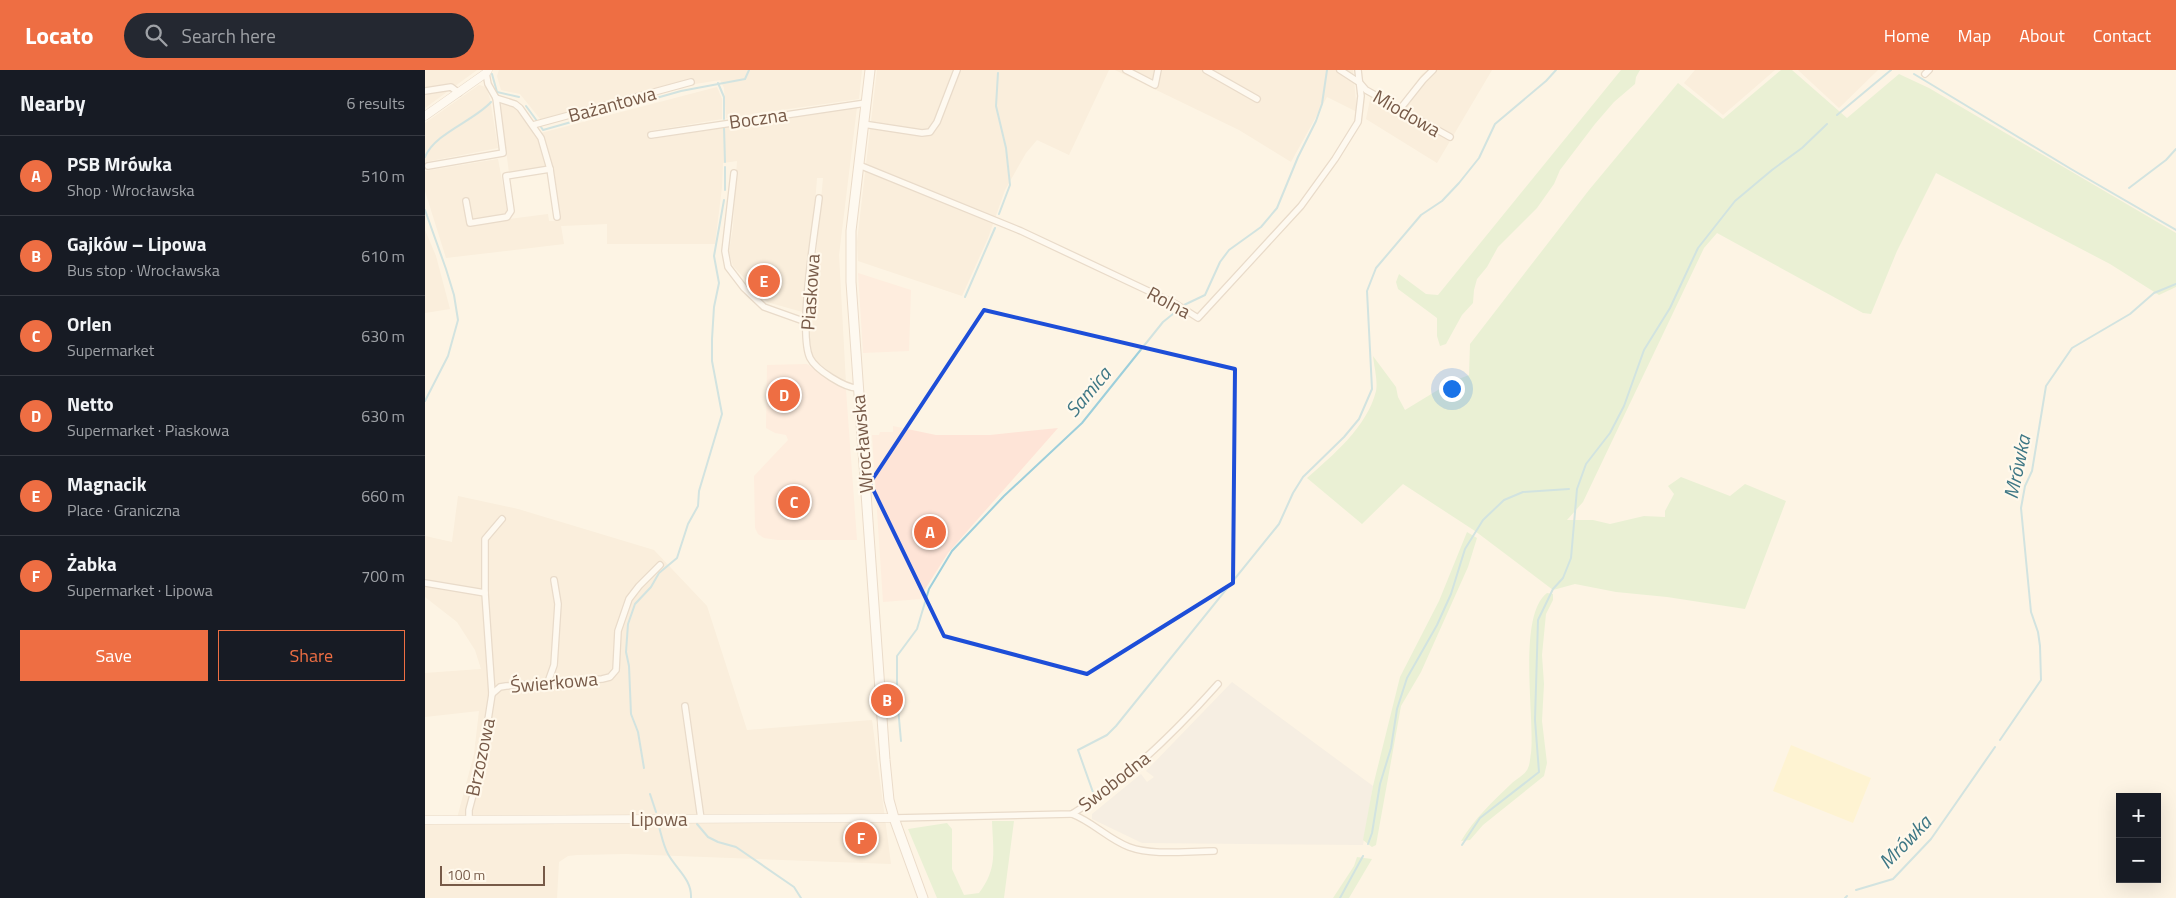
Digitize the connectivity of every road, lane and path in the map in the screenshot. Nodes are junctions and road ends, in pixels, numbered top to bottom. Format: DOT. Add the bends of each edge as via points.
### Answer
graph roads {
  1 [pos="870,70"];
  2 [pos="957,70"];
  3 [pos="1126,70"];
  4 [pos="1158,70"];
  5 [pos="1206,70"];
  6 [pos="1340,70"];
  7 [pos="1358,70"];
  8 [pos="1433,70"];
  9 [pos="487,72"];
  10 [pos="691,82"];
  11 [pos="1359,83"];
  12 [pos="425,91"];
  13 [pos="459,93"];
  14 [pos="495,98"];
  15 [pos="1257,99"];
  16 [pos="866,103"];
  17 [pos="1400,109"];
  18 [pos="425,116"];
  19 [pos="863,124"];
  20 [pos="533,125"];
  21 [pos="651,135"];
  22 [pos="1450,138"];
  23 [pos="859,165"];
  24 [pos="428,166"];
  25 [pos="550,169"];
  26 [pos="734,173"];
  27 [pos="819,198"];
  28 [pos="466,200"];
  29 [pos="557,217"];
  30 [pos="806,322"];
  31 [pos="857,388"];
  32 [pos="502,519"];
  33 [pos="660,565"];
  34 [pos="554,580"];
  35 [pos="425,583"];
  36 [pos="485,593"];
  37 [pos="548,682"];
  38 [pos="1218,684"];
  39 [pos="492,694"];
  40 [pos="685,706"];
  41 [pos="1072,814"];
  42 [pos="894,818"];
  43 [pos="701,819"];
  44 [pos="425,820"];
  45 [pos="469,820"];
  46 [pos="1214,851"];
  47 [pos="923,898"];
  1 -- 16 [label="main road, Wrocławska"];
  2 -- 19 [label="street" via="930,132"];
  3 -- 4 [label="street" via="1155,85"];
  5 -- 15 [label="street"];
  6 -- 11 [label="street, Miodowa"];
  7 -- 11 [label="street, Rolna"];
  8 -- 17 [label="street"];
  9 -- 13 [label="street"];
  9 -- 14 [label="street" via="488,84"];
  10 -- 20 [label="street, Bażantowa"];
  11 -- 17 [label="street, Miodowa"];
  11 -- 23 [label="street, Rolna" via="1359,122 1320,182 1198,318 1021,231"];
  12 -- 13 [label="street" via="451,87"];
  13 -- 18 [label="street"];
  14 -- 20 [label="street" via="515,104"];
  14 -- 24 [label="street" via="503,153"];
  16 -- 19 [label="main road, Wrocławska"];
  16 -- 21 [label="street, Boczna"];
  17 -- 22 [label="street, Miodowa"];
  19 -- 23 [label="main road, Wrocławska"];
  20 -- 25 [label="street" via="541,138"];
  23 -- 31 [label="main road, Wrocławska" via="850,253"];
  25 -- 28 [label="street" via="505,176 511,211 507,217 470,223"];
  25 -- 29 [label="street"];
  26 -- 30 [label="street" via="725,251 728,268 743,288 764,307"];
  27 -- 30 [label="street, Piaskowa"];
  30 -- 31 [label="street, Piaskowa" via="811,359 846,387"];
  31 -- 42 [label="main road, Wrocławska" via="885,760"];
  32 -- 36 [label="street, Brzozowa" via="485,539"];
  33 -- 37 [label="street, Świerkowa" via="629,599 618,631 614,673 602,679"];
  34 -- 37 [label="street" via="558,604 554,665"];
  35 -- 36 [label="street"];
  36 -- 39 [label="street, Brzozowa"];
  37 -- 39 [label="street, Świerkowa" via="500,687"];
  38 -- 41 [label="street, Swobodna" via="1163,742 1090,804"];
  39 -- 45 [label="street, Brzozowa"];
  40 -- 43 [label="street"];
  41 -- 42 [label="street, Swobodna"];
  41 -- 46 [label="street" via="1086,820 1104,835 1149,853"];
  42 -- 43 [label="street, Lipowa"];
  42 -- 47 [label="main road, Wrocławska"];
  43 -- 45 [label="street, Lipowa"];
  44 -- 45 [label="street, Lipowa"];
}
